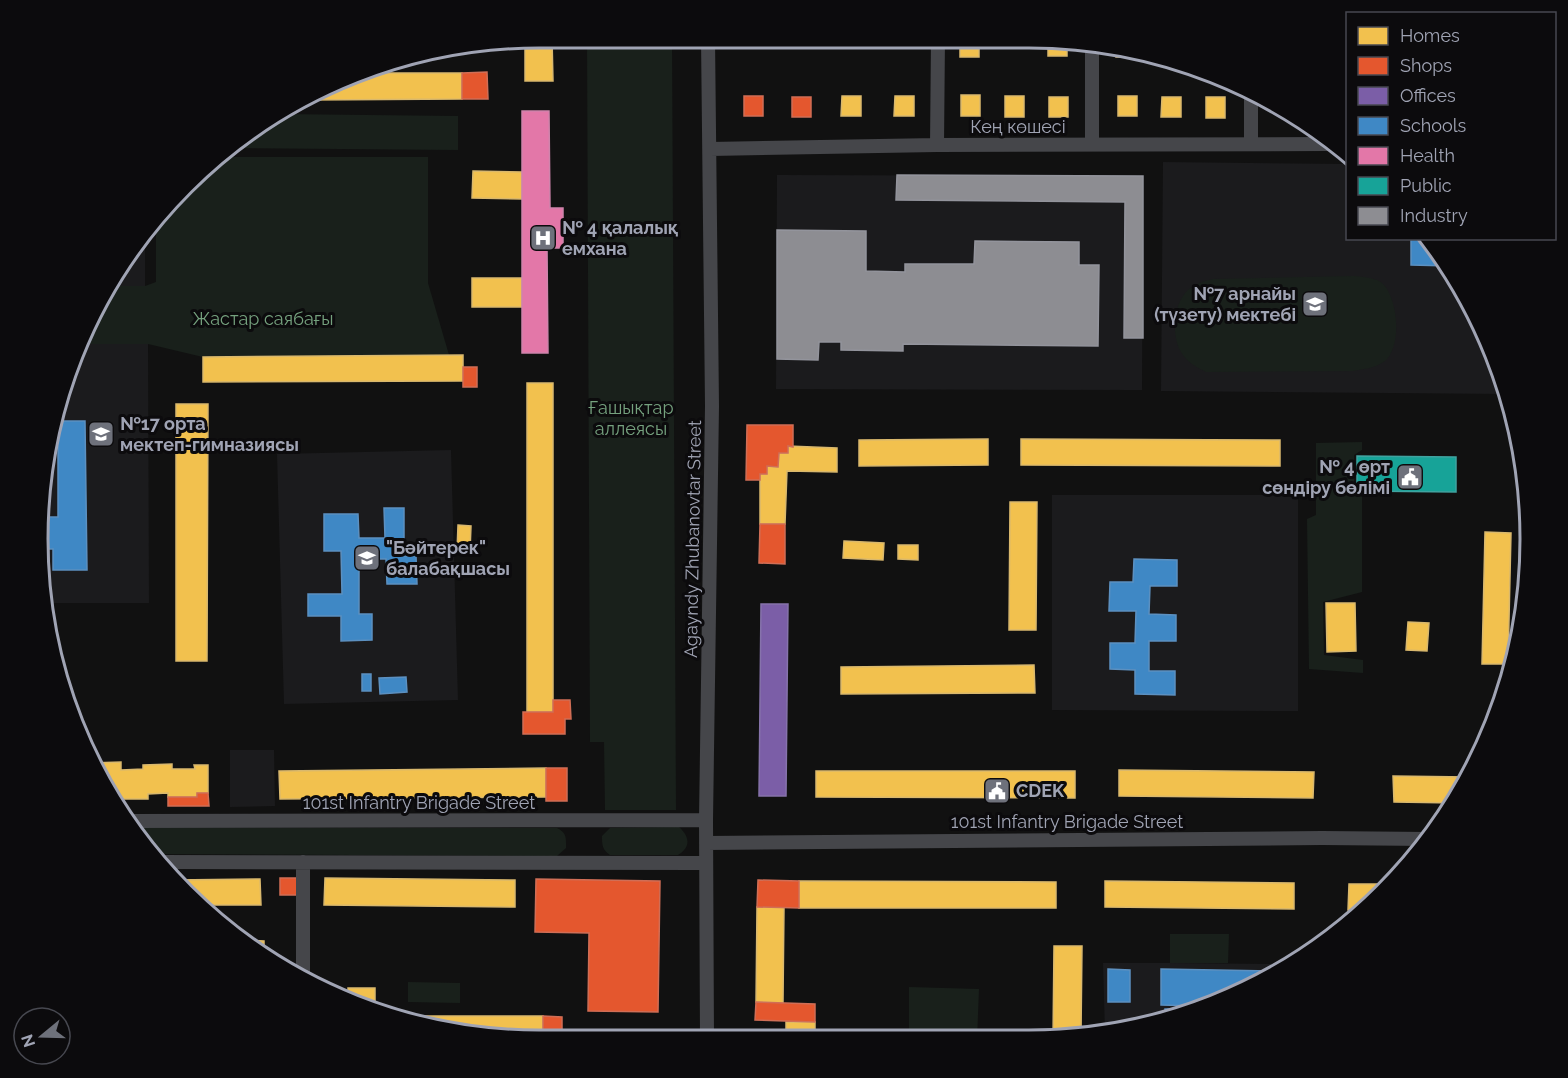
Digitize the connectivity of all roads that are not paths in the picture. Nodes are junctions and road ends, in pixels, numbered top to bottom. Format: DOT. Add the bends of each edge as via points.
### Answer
graph roads {
  1 [pos="708,48"];
  2 [pos="938,48"];
  3 [pos="1092,52"];
  4 [pos="1251,102"];
  5 [pos="1092,144"];
  6 [pos="1251,144"];
  7 [pos="1321,144"];
  8 [pos="937,145"];
  9 [pos="710,149"];
  10 [pos="706,820"];
  11 [pos="137,821"];
  12 [pos="1418,839"];
  13 [pos="706,843"];
  14 [pos="169,862"];
  15 [pos="303,862"];
  16 [pos="706,863"];
  17 [pos="303,969"];
  18 [pos="707,1030"];
  1 -- 9 [label="street, Agayndy Zhubanovtar Street"];
  2 -- 8 [label="street"];
  3 -- 5 [label="street"];
  4 -- 6 [label="street"];
  5 -- 6 [label="street, Кең көшесі"];
  5 -- 8 [label="street, Кең көшесі"];
  6 -- 7 [label="street, Кең көшесі"];
  8 -- 9 [label="street, Кең көшесі"];
  9 -- 10 [label="street, Agayndy Zhubanovtar Street" via="712,406"];
  10 -- 11 [label="street, 101st Infantry Brigade Street"];
  10 -- 13 [label="street, Agayndy Zhubanovtar Street"];
  12 -- 13 [label="street, 101st Infantry Brigade Street"];
  13 -- 16 [label="street, Agayndy Zhubanovtar Street"];
  14 -- 15 [label="street"];
  15 -- 16 [label="street"];
  15 -- 17 [label="street"];
  16 -- 18 [label="street, Agayndy Zhubanovtar Street"];
}
